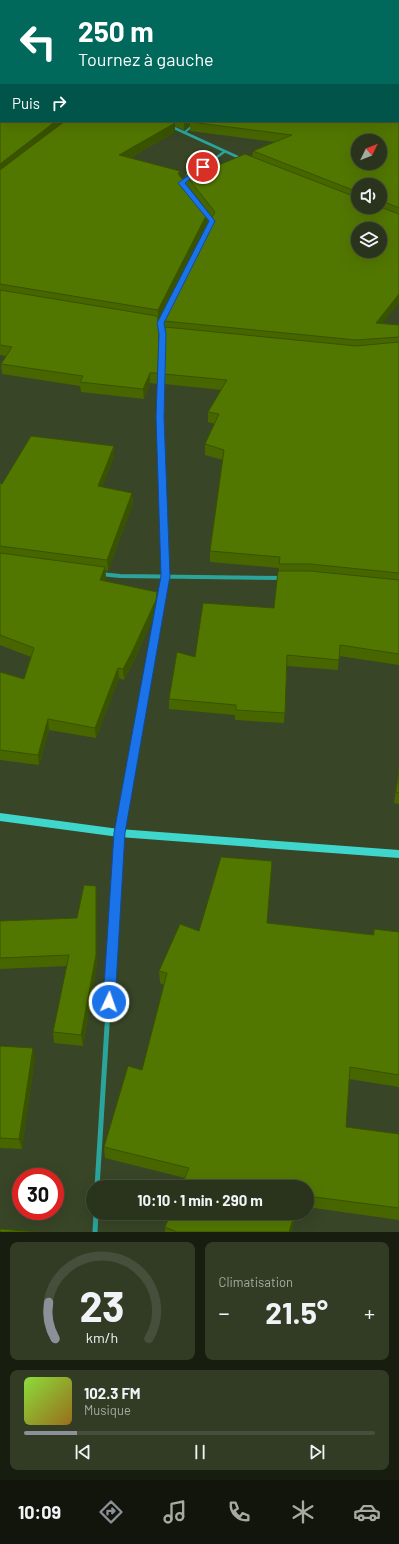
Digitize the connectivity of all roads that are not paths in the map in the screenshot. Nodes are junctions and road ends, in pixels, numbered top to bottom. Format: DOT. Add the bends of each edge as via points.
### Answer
graph roads {
  1 [pos="197,122"];
  2 [pos="165,124"];
  3 [pos="185,132"];
  4 [pos="224,152"];
  5 [pos="247,161"];
  6 [pos="186,188"];
  7 [pos="167,309"];
  8 [pos="153,321"];
  9 [pos="160,323"];
  10 [pos="162,334"];
  11 [pos="170,334"];
  12 [pos="97,573"];
  13 [pos="166,576"];
  14 [pos="285,578"];
  15 [pos="0,817"];
  16 [pos="119,833"];
  17 [pos="399,854"];
  18 [pos="98,1180"];
  19 [pos="96,1220"];
  20 [pos="95,1232"];
  1 -- 3 [label="lane"];
  2 -- 3 [label="street"];
  3 -- 4 [label="street"];
  4 -- 5 [label="street"];
  4 -- 6 [label="street" via="181,183"];
  7 -- 9 [label="street"];
  8 -- 9 [label="street"];
  9 -- 10 [label="street"];
  10 -- 11 [label="street"];
  10 -- 13 [label="street" via="160,417"];
  12 -- 13 [label="street"];
  13 -- 14 [label="street"];
  13 -- 16 [label="street"];
  15 -- 16 [label="street"];
  16 -- 17 [label="street"];
  16 -- 18 [label="street"];
  19 -- 20 [label="street"];
}
